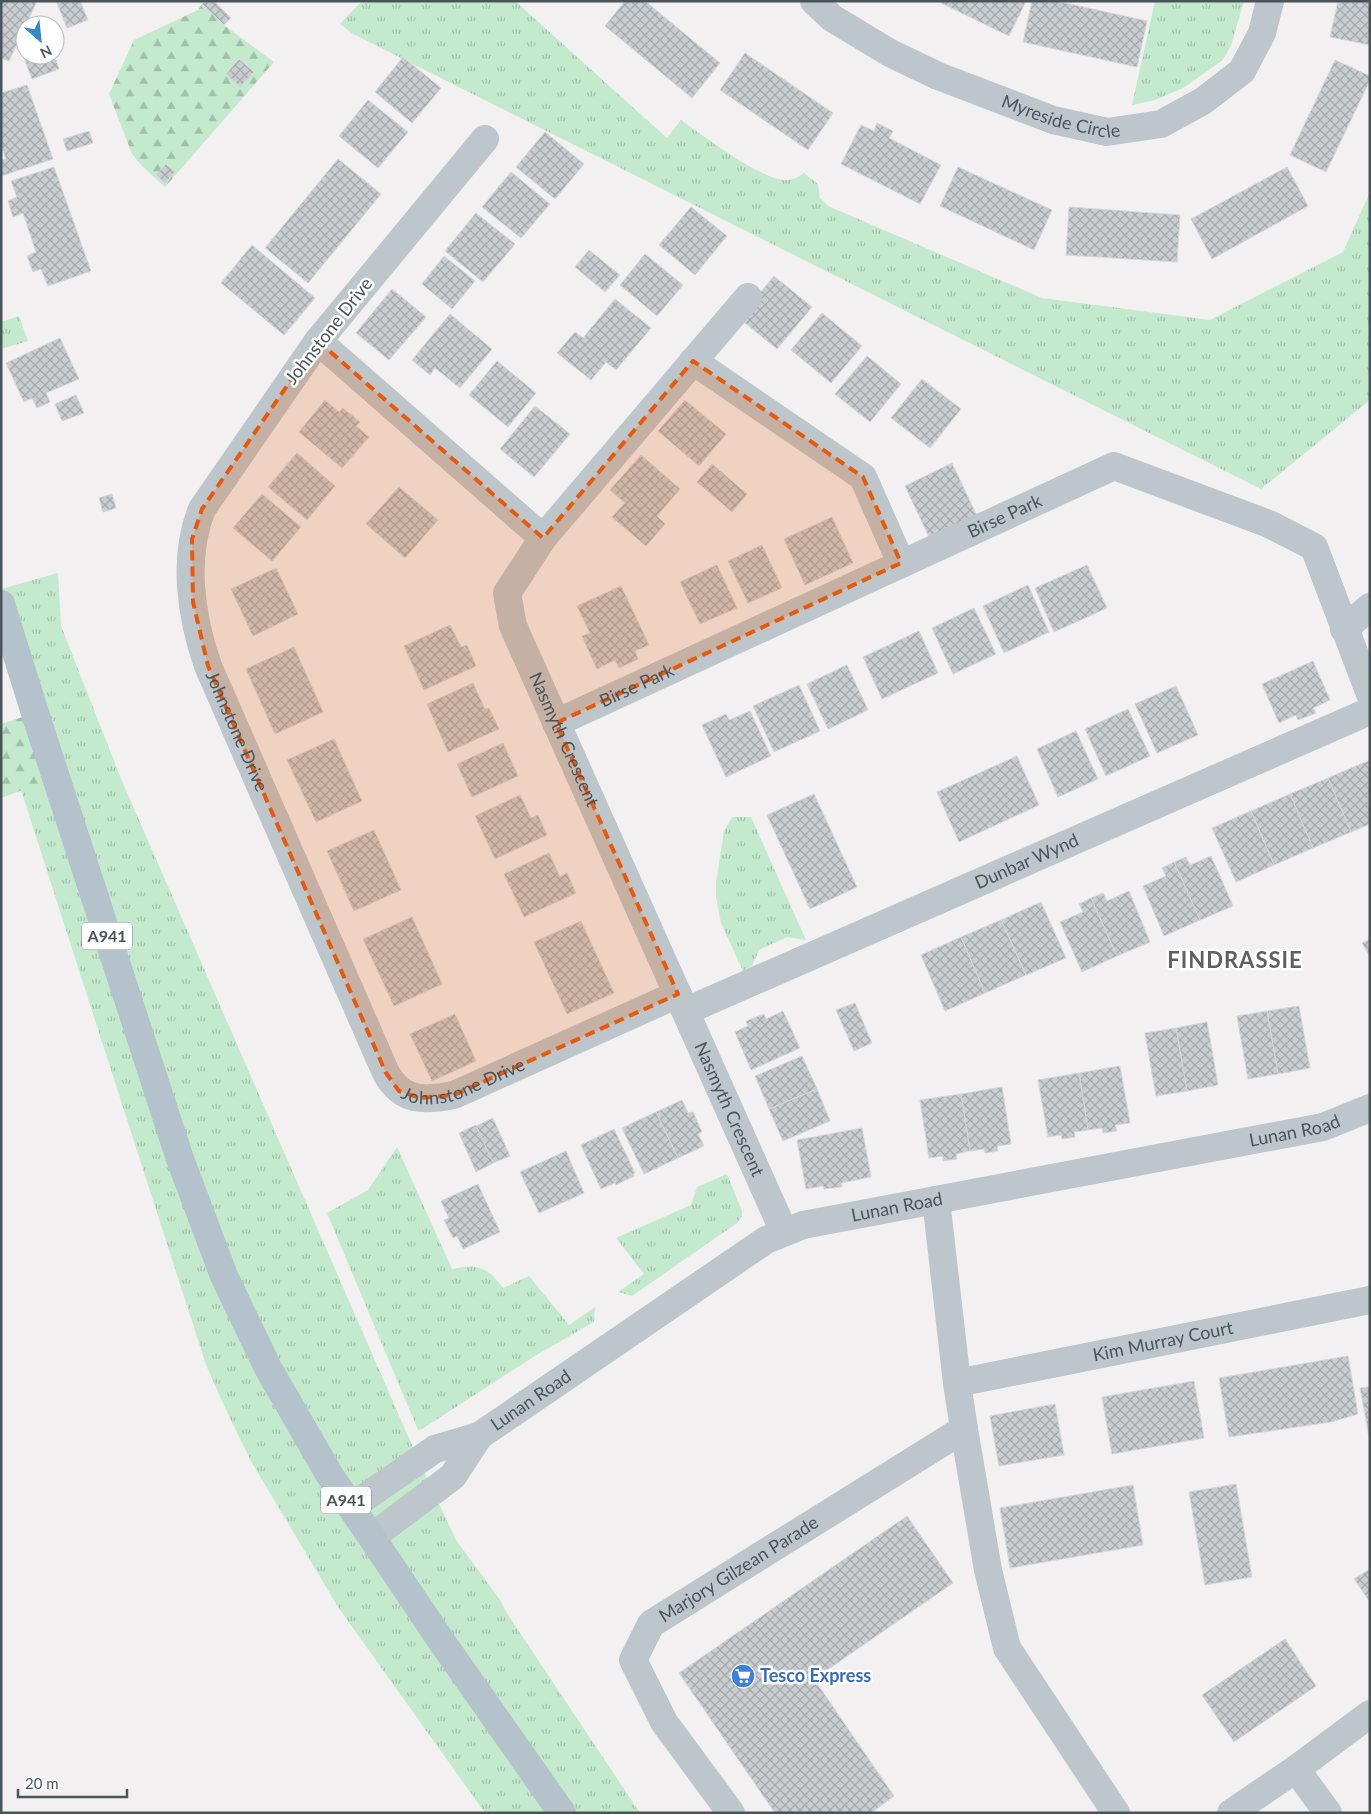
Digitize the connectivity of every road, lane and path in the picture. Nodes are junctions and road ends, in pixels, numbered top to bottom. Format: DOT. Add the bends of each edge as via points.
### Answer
graph roads {
  1 [pos="814,1"];
  2 [pos="1270,1"];
  3 [pos="486,139"];
  4 [pos="748,297"];
  5 [pos="318,341"];
  6 [pos="693,360"];
  7 [pos="543,538"];
  8 [pos="901,563"];
  9 [pos="1,604"];
  10 [pos="1370,607"];
  11 [pos="1344,629"];
  12 [pos="1370,694"];
  13 [pos="1370,711"];
  14 [pos="556,723"];
  15 [pos="682,1003"];
  16 [pos="1370,1108"];
  17 [pos="936,1200"];
  18 [pos="784,1232"];
  19 [pos="1370,1300"];
  20 [pos="957,1383"];
  21 [pos="964,1429"];
  22 [pos="479,1436"];
  23 [pos="351,1507"];
  24 [pos="372,1537"];
  25 [pos="1370,1714"];
  26 [pos="1296,1769"];
  27 [pos="562,1813"];
  28 [pos="731,1813"];
  29 [pos="1116,1813"];
  30 [pos="1231,1813"];
  31 [pos="1328,1813"];
  1 -- 2 [label="street, Myreside Circle" via="832,18 890,53 938,76 1053,120 1107,132 1161,124 1203,101 1242,71 1262,33"];
  3 -- 5 [label="street, Johnstone Drive"];
  4 -- 6 [label="street, Nasmyth Crescent"];
  5 -- 7 [label="street"];
  5 -- 15 [label="street, Johnstone Drive" via="202,508 192,539 193,602 208,666 391,1083 411,1097 454,1095"];
  6 -- 7 [label="street, Nasmyth Crescent"];
  6 -- 8 [label="street" via="864,477"];
  7 -- 14 [label="street, Nasmyth Crescent" via="507,593 513,626"];
  8 -- 11 [label="street, Birse Park" via="1114,466 1268,524 1314,547"];
  8 -- 14 [label="street, Birse Park"];
  9 -- 23 [label="main road, A941" via="180,1159 224,1276 268,1368"];
  10 -- 11 [label="street"];
  11 -- 12 [label="street, Birse Park"];
  13 -- 15 [label="street, Dunbar Wynd"];
  14 -- 15 [label="street, Nasmyth Crescent"];
  15 -- 18 [label="street, Nasmyth Crescent"];
  16 -- 17 [label="street, Lunan Road" via="1323,1127"];
  17 -- 18 [label="street, Lunan Road" via="803,1225"];
  17 -- 20 [label="street"];
  18 -- 22 [label="street, Lunan Road" via="766,1240"];
  19 -- 20 [label="street, Kim Murray Court"];
  20 -- 21 [label="street"];
  21 -- 28 [label="street, Marjory Gilzean Parade" via="651,1624 633,1660 664,1722"];
  21 -- 29 [label="street" via="988,1570 1007,1648"];
  22 -- 23 [label="street" via="435,1449"];
  22 -- 24 [label="street" via="454,1476"];
  23 -- 24 [label="main road, A941"];
  24 -- 27 [label="main road, A941"];
  25 -- 26 [label="street"];
  26 -- 30 [label="street"];
  26 -- 31 [label="street"];
}
